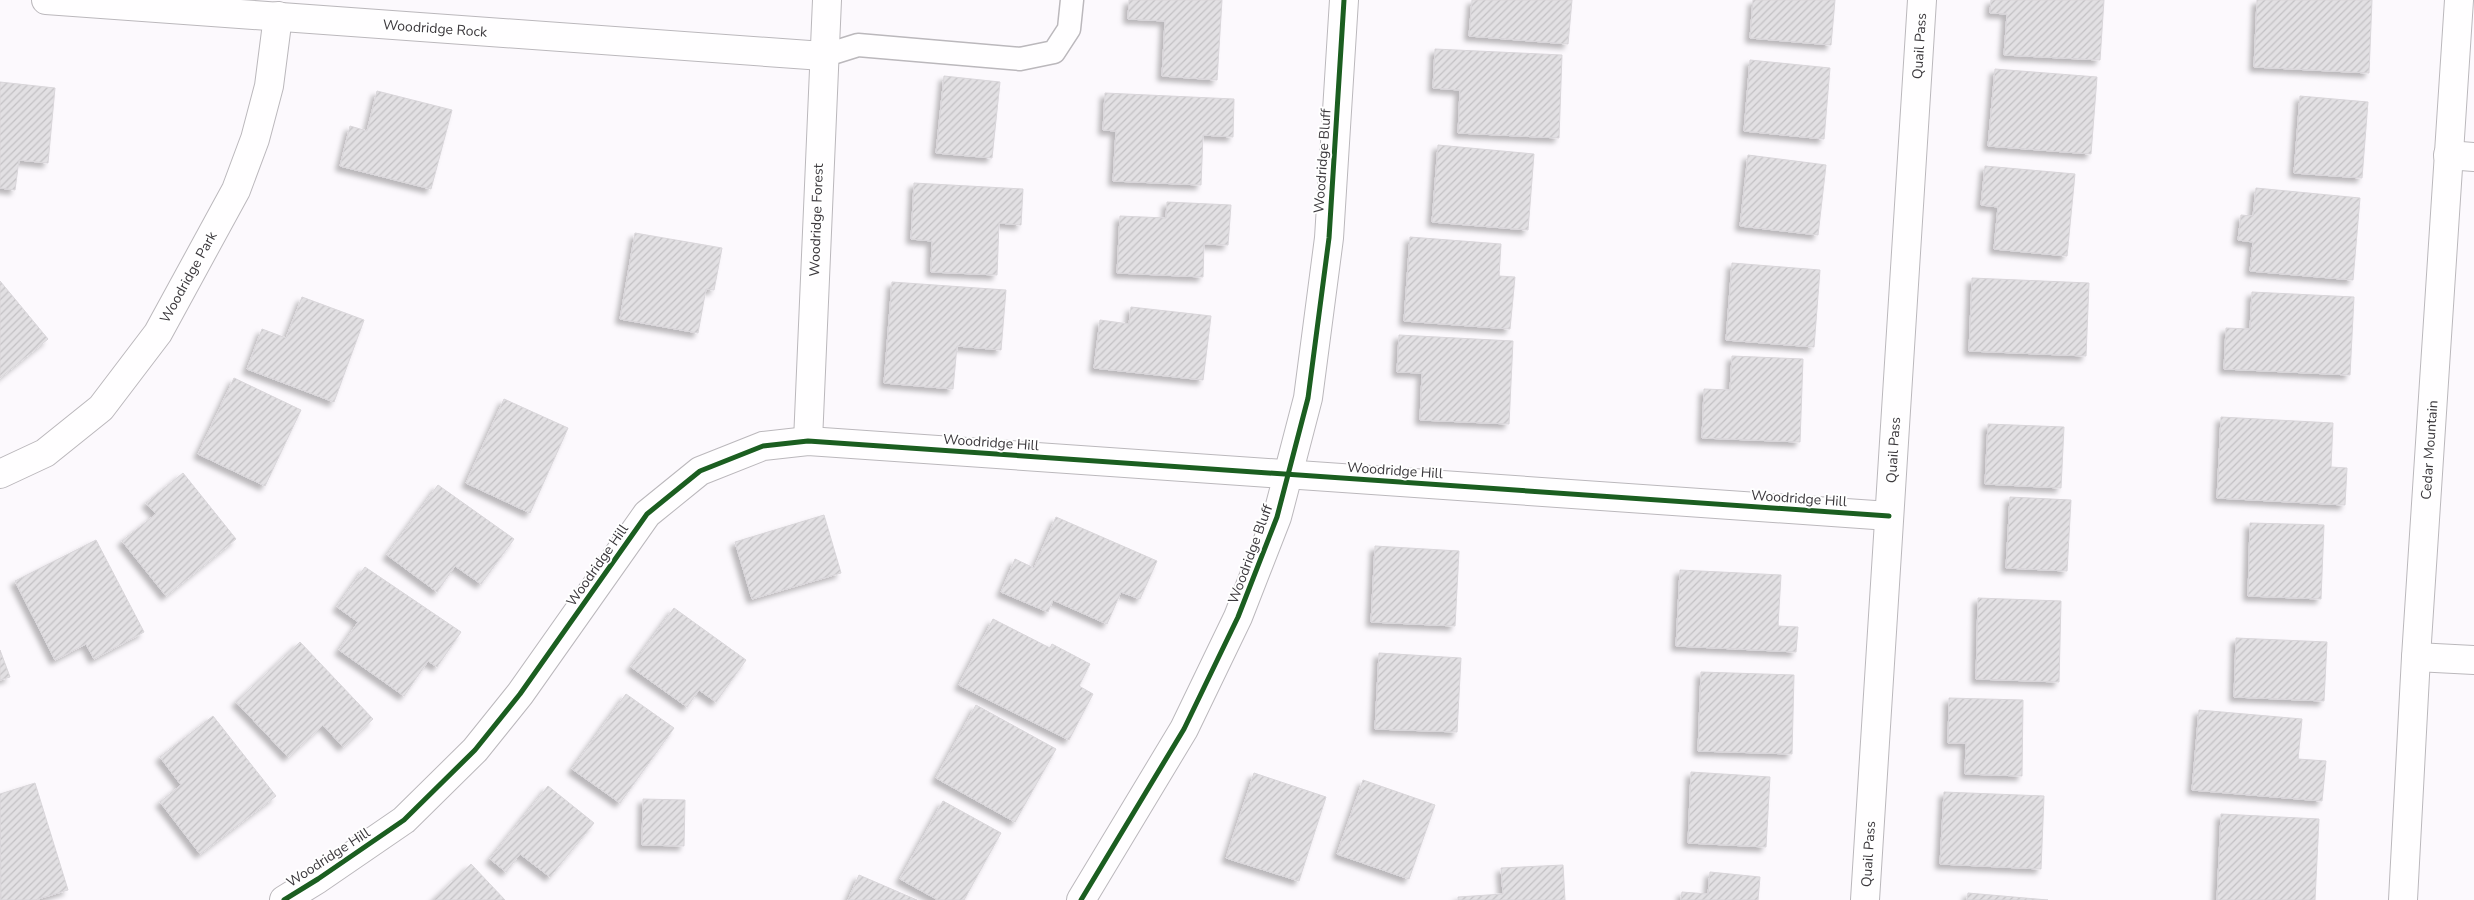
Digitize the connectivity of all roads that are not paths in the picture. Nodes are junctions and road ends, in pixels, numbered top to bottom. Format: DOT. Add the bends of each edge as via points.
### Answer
graph roads {
  1 [pos="46,0"];
  2 [pos="827,0"];
  3 [pos="1072,0"];
  4 [pos="1344,0"];
  5 [pos="1922,0"];
  6 [pos="2459,0"];
  7 [pos="278,16"];
  8 [pos="823,56"];
  9 [pos="2461,156"];
  10 [pos="808,441"];
  11 [pos="0,474"];
  12 [pos="1288,474"];
  13 [pos="1889,516"];
  14 [pos="2416,657"];
  15 [pos="2474,660"];
  16 [pos="284,900"];
  17 [pos="1081,900"];
  18 [pos="1865,900"];
  19 [pos="2403,900"];
  1 -- 7 [label="street, Woodridge Rock"];
  2 -- 8 [label="street, Woodridge Forest"];
  3 -- 8 [label="lane" via="1069,29 1054,52 1020,59 858,45"];
  4 -- 12 [label="street, Woodridge Bluff" via="1329,238 1308,398"];
  5 -- 13 [label="street, Quail Pass"];
  6 -- 9 [label="street, Cedar Mountain"];
  7 -- 8 [label="street, Woodridge Rock"];
  7 -- 11 [label="street, Woodridge Park" via="269,86 256,139 236,190 158,333 101,408 45,453"];
  8 -- 10 [label="street, Woodridge Forest"];
  9 -- 14 [label="street, Cedar Mountain"];
  10 -- 12 [label="street, Woodridge Hill"];
  10 -- 16 [label="street, Woodridge Hill" via="763,446 700,471 647,514 520,694 475,750 404,820"];
  12 -- 13 [label="street, Woodridge Hill"];
  12 -- 17 [label="street, Woodridge Bluff" via="1278,517 1238,617 1189,721"];
  13 -- 18 [label="street, Quail Pass"];
  14 -- 15 [label="street"];
  14 -- 19 [label="street, Cedar Mountain"];
}
